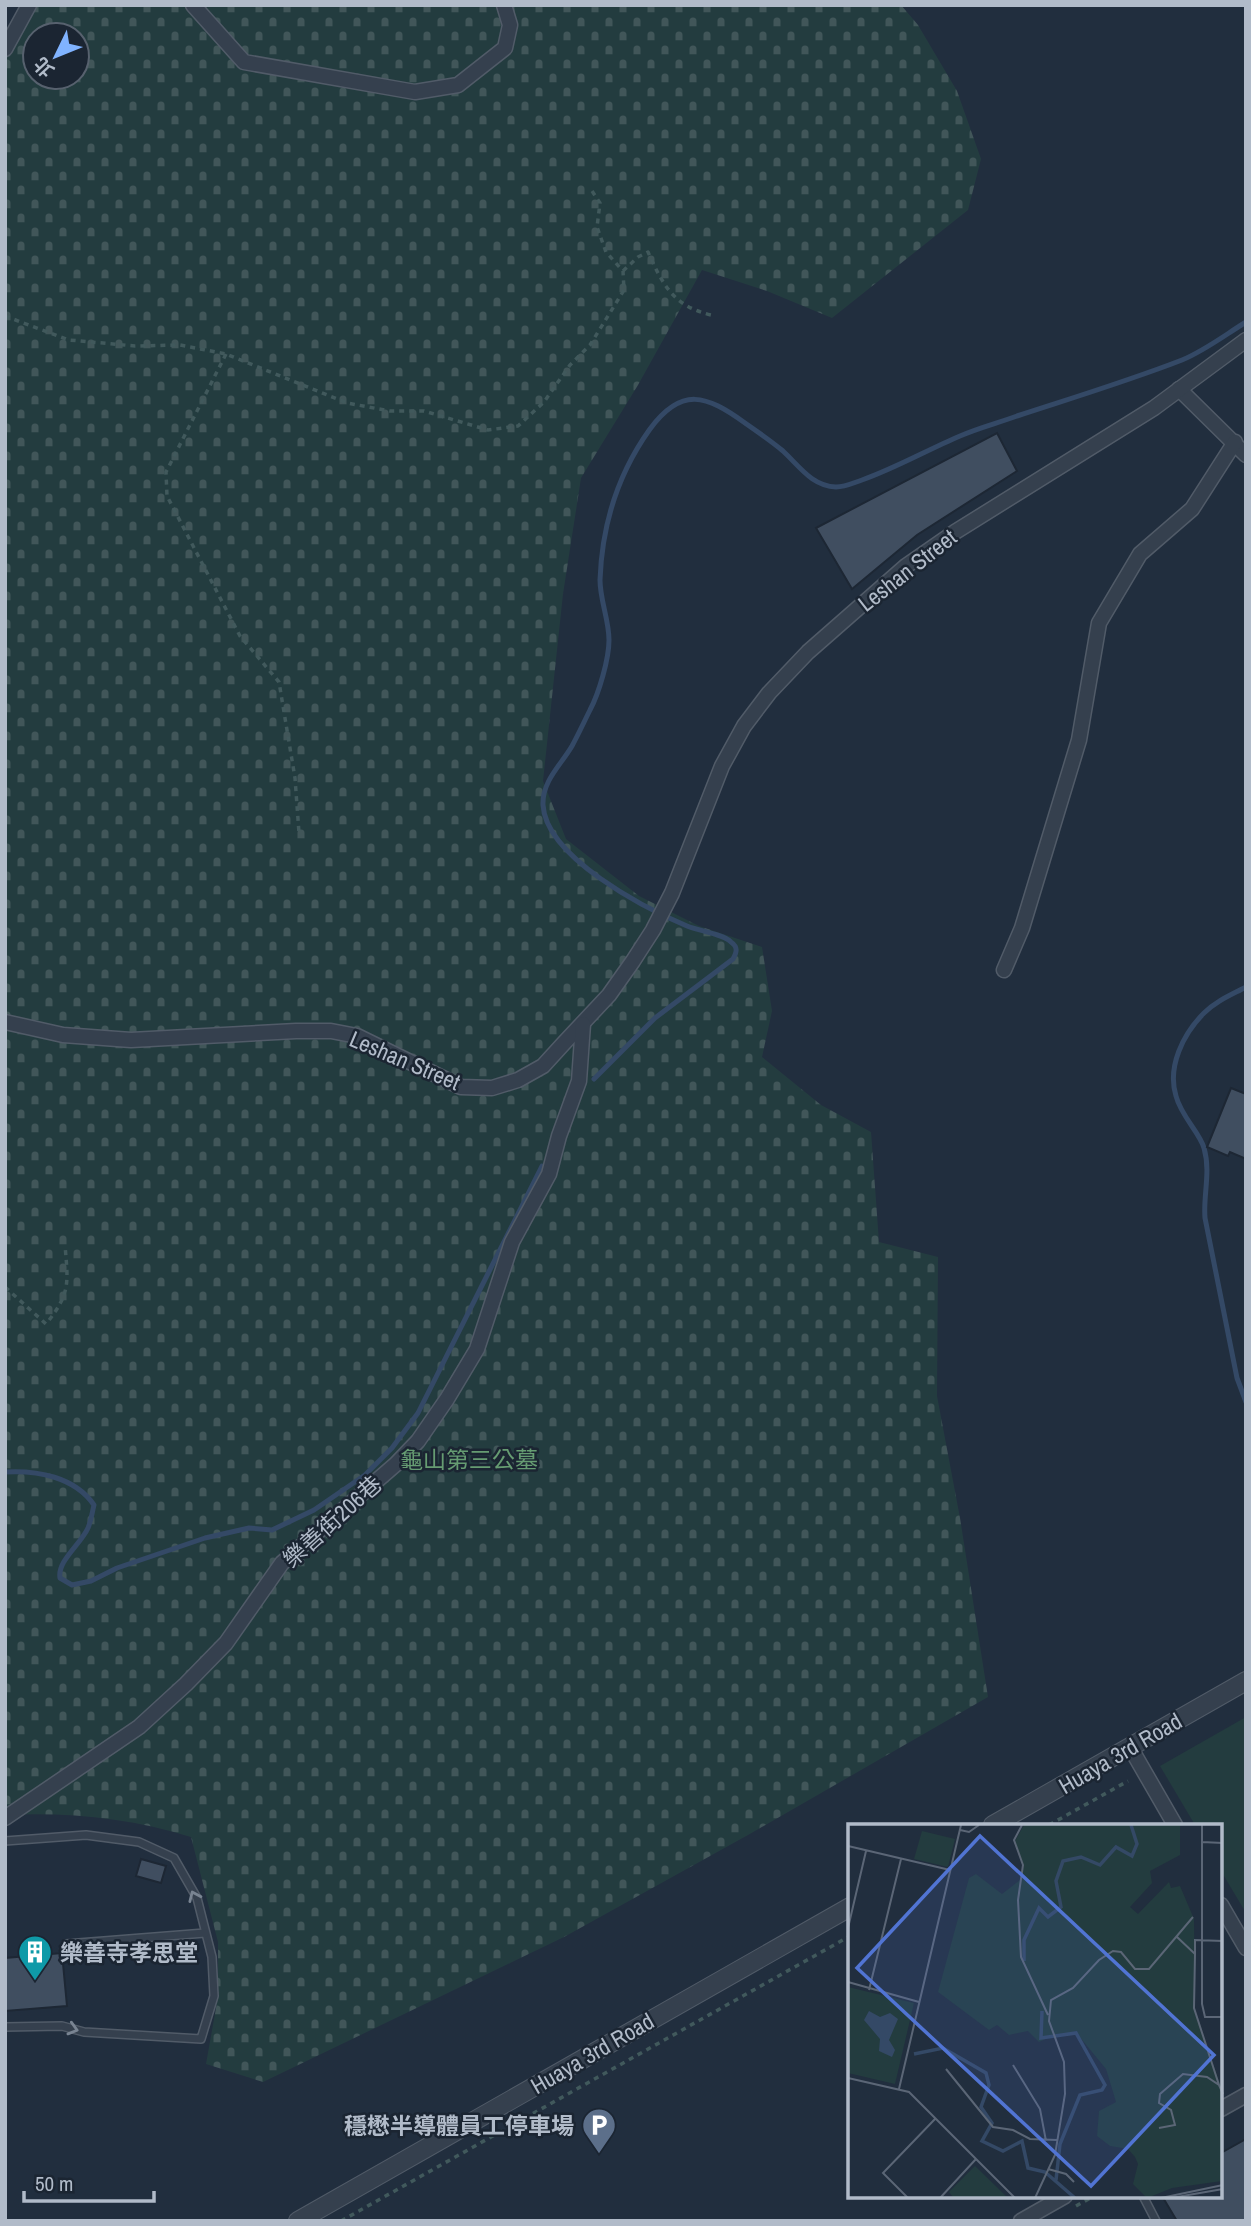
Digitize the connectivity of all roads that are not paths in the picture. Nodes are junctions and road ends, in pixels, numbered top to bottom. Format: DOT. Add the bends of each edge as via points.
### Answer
graph roads {
  1 [pos="29,5"];
  2 [pos="193,5"];
  3 [pos="504,5"];
  4 [pos="5,49"];
  5 [pos="1246,341"];
  6 [pos="1179,389"];
  7 [pos="1235,442"];
  8 [pos="1246,455"];
  9 [pos="1004,970"];
  10 [pos="5,1022"];
  11 [pos="583,1024"];
  12 [pos="1246,1681"];
  13 [pos="1130,1747"];
  14 [pos="5,1818"];
  15 [pos="995,1824"];
  16 [pos="1174,1824"];
  17 [pos="5,1841"];
  18 [pos="848,1908"];
  19 [pos="1223,1908"];
  20 [pos="205,1933"];
  21 [pos="66,1944"];
  22 [pos="1246,1948"];
  23 [pos="5,2027"];
  24 [pos="1246,2095"];
  25 [pos="1223,2108"];
  26 [pos="1061,2198"];
  27 [pos="1144,2198"];
  28 [pos="308,2218"];
  29 [pos="1021,2221"];
  30 [pos="1156,2221"];
  1 -- 4 [label="street"];
  2 -- 3 [label="street" via="244,62 415,92 458,85 505,48 510,25"];
  5 -- 6 [label="street, Leshan Street"];
  6 -- 7 [label="street"];
  6 -- 11 [label="street, Leshan Street" via="915,559 808,652 769,693 722,766 653,930 609,995"];
  7 -- 8 [label="street"];
  7 -- 9 [label="street" via="1192,509 1140,554 1099,622 1079,740 1022,928"];
  10 -- 11 [label="street, Leshan Street" via="63,1035 131,1040 331,1031 357,1036 461,1087 492,1088 542,1066"];
  11 -- 14 [label="street, 樂善街206巷" via="579,1080 549,1174 512,1242 477,1349 418,1441 282,1563 226,1643 158,1710"];
  12 -- 13 [label="street, Huaya 3rd Road"];
  13 -- 15 [label="street, Huaya 3rd Road"];
  13 -- 16 [label="street"];
  20 -- 17 [label="lane, one-way" via="197,1898 174,1858 139,1842 86,1835"];
  18 -- 28 [label="street, Huaya 3rd Road"];
  19 -- 22 [label="street"];
  20 -- 21 [label="lane"];
  23 -- 20 [label="lane, one-way" via="62,2026 84,2032 201,2039 214,1996 212,1957"];
  24 -- 25 [label="street"];
  26 -- 29 [label="street"];
  27 -- 30 [label="lane"];
}
